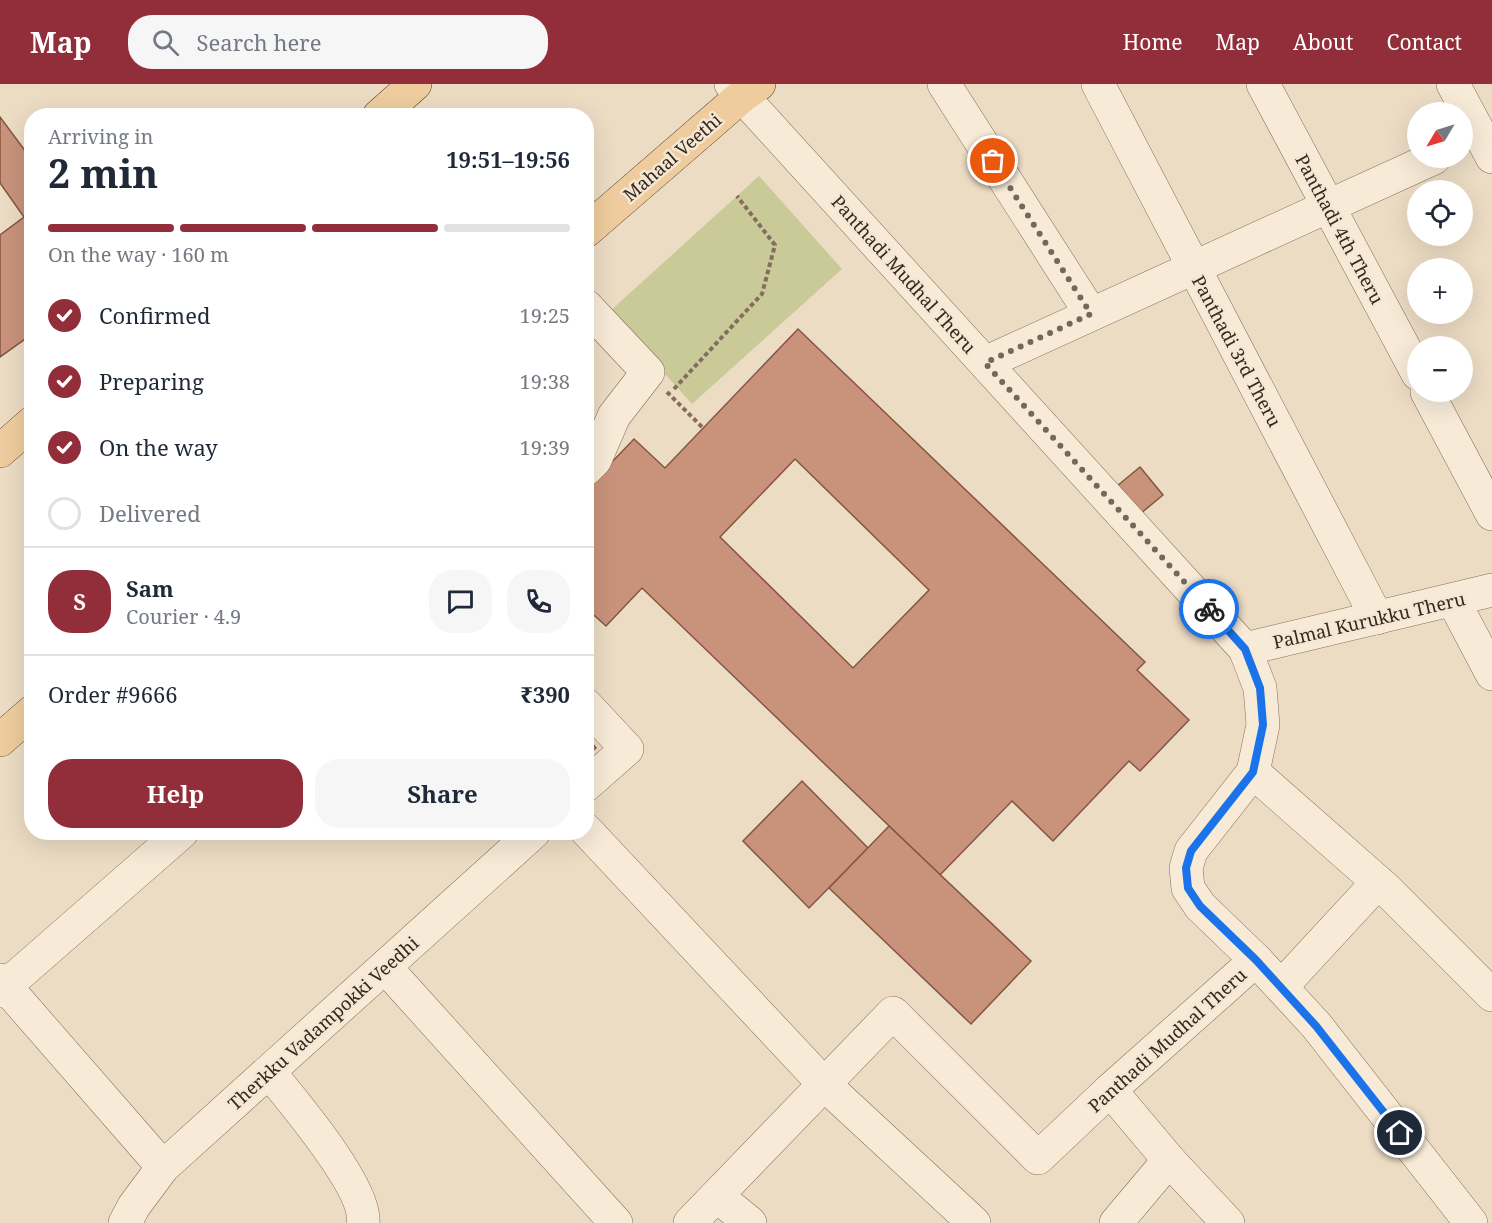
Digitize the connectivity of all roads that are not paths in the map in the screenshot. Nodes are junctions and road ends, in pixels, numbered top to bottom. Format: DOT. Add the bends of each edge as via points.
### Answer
graph roads {
  1 [pos="415,84"];
  2 [pos="944,84"];
  3 [pos="1098,84"];
  4 [pos="1263,84"];
  5 [pos="1453,84"];
  6 [pos="744,88"];
  7 [pos="388,108"];
  8 [pos="1482,142"];
  9 [pos="1413,168"];
  10 [pos="1329,207"];
  11 [pos="594,224"];
  12 [pos="1193,267"];
  13 [pos="1091,314"];
  14 [pos="594,315"];
  15 [pos="1407,353"];
  16 [pos="985,363"];
  17 [pos="1432,402"];
  18 [pos="24,430"];
  19 [pos="0,451"];
  20 [pos="594,462"];
  21 [pos="1492,514"];
  22 [pos="1492,591"];
  23 [pos="1454,600"];
  24 [pos="1377,618"];
  25 [pos="1245,649"];
  26 [pos="1492,674"];
  27 [pos="594,714"];
  28 [pos="24,719"];
  29 [pos="0,740"];
  30 [pos="1253,772"];
  31 [pos="594,778"];
  32 [pos="594,839"];
  33 [pos="173,840"];
  34 [pos="525,840"];
  35 [pos="1378,882"];
  36 [pos="1256,960"];
  37 [pos="385,967"];
  38 [pos="2,986"];
  39 [pos="1281,987"];
  40 [pos="1492,995"];
  41 [pos="268,1072"];
  42 [pos="824,1084"];
  43 [pos="1110,1090"];
  44 [pos="1169,1160"];
  45 [pos="164,1167"];
  46 [pos="717,1196"];
  47 [pos="125,1223"];
  48 [pos="363,1223"];
  49 [pos="616,1223"];
  50 [pos="690,1223"];
  51 [pos="750,1223"];
  52 [pos="974,1223"];
  53 [pos="1116,1223"];
  54 [pos="1228,1223"];
  55 [pos="1471,1223"];
  1 -- 7 [label="main road"];
  2 -- 13 [label="street"];
  3 -- 12 [label="street, Panthadi 3rd Theru"];
  4 -- 10 [label="street, Panthadi 4th Theru"];
  5 -- 8 [label="street"];
  6 -- 11 [label="main road, Mahaal Veethi"];
  6 -- 16 [label="street, Panthadi Mudhal Theru"];
  9 -- 10 [label="street"];
  10 -- 12 [label="street"];
  10 -- 15 [label="street, Panthadi 4th Theru"];
  12 -- 13 [label="street"];
  12 -- 24 [label="street, Panthadi 3rd Theru"];
  13 -- 16 [label="street"];
  14 -- 20 [label="street" via="658,383 614,416"];
  16 -- 25 [label="street, Panthadi Mudhal Theru"];
  17 -- 21 [label="street"];
  18 -- 19 [label="main road"];
  22 -- 23 [label="street, Palmal Kurukku Theru"];
  23 -- 24 [label="street, Palmal Kurukku Theru"];
  23 -- 26 [label="street"];
  24 -- 25 [label="street, Palmal Kurukku Theru"];
  25 -- 30 [label="street, Panthadi Mudhal Theru" via="1260,688 1263,725"];
  27 -- 31 [label="street" via="627,749"];
  28 -- 29 [label="main road"];
  30 -- 35 [label="street"];
  30 -- 36 [label="street, Panthadi Mudhal Theru" via="1191,851 1186,868 1188,888 1200,906"];
  32 -- 42 [label="street"];
  33 -- 38 [label="street"];
  34 -- 37 [label="street, Therkku Vadampokki Veedhi"];
  35 -- 39 [label="street"];
  35 -- 40 [label="street"];
  36 -- 39 [label="street"];
  36 -- 43 [label="street, Panthadi Mudhal Theru"];
  37 -- 41 [label="street, Therkku Vadampokki Veedhi"];
  37 -- 49 [label="street"];
  38 -- 45 [label="street"];
  39 -- 55 [label="street"];
  41 -- 45 [label="street, Therkku Vadampokki Veedhi"];
  41 -- 48 [label="street" via="310,1122 352,1186"];
  42 -- 43 [label="street, Panthadi Mudhal Theru" via="893,1013 1038,1158"];
  42 -- 46 [label="street, Panthadi Mudhal Theru"];
  42 -- 52 [label="street"];
  43 -- 44 [label="street"];
  44 -- 53 [label="street"];
  44 -- 54 [label="street"];
  45 -- 47 [label="street, Therkku Vadampokki Veedhi"];
  46 -- 50 [label="street, Panthadi Mudhal Theru"];
  46 -- 51 [label="street"];
}
